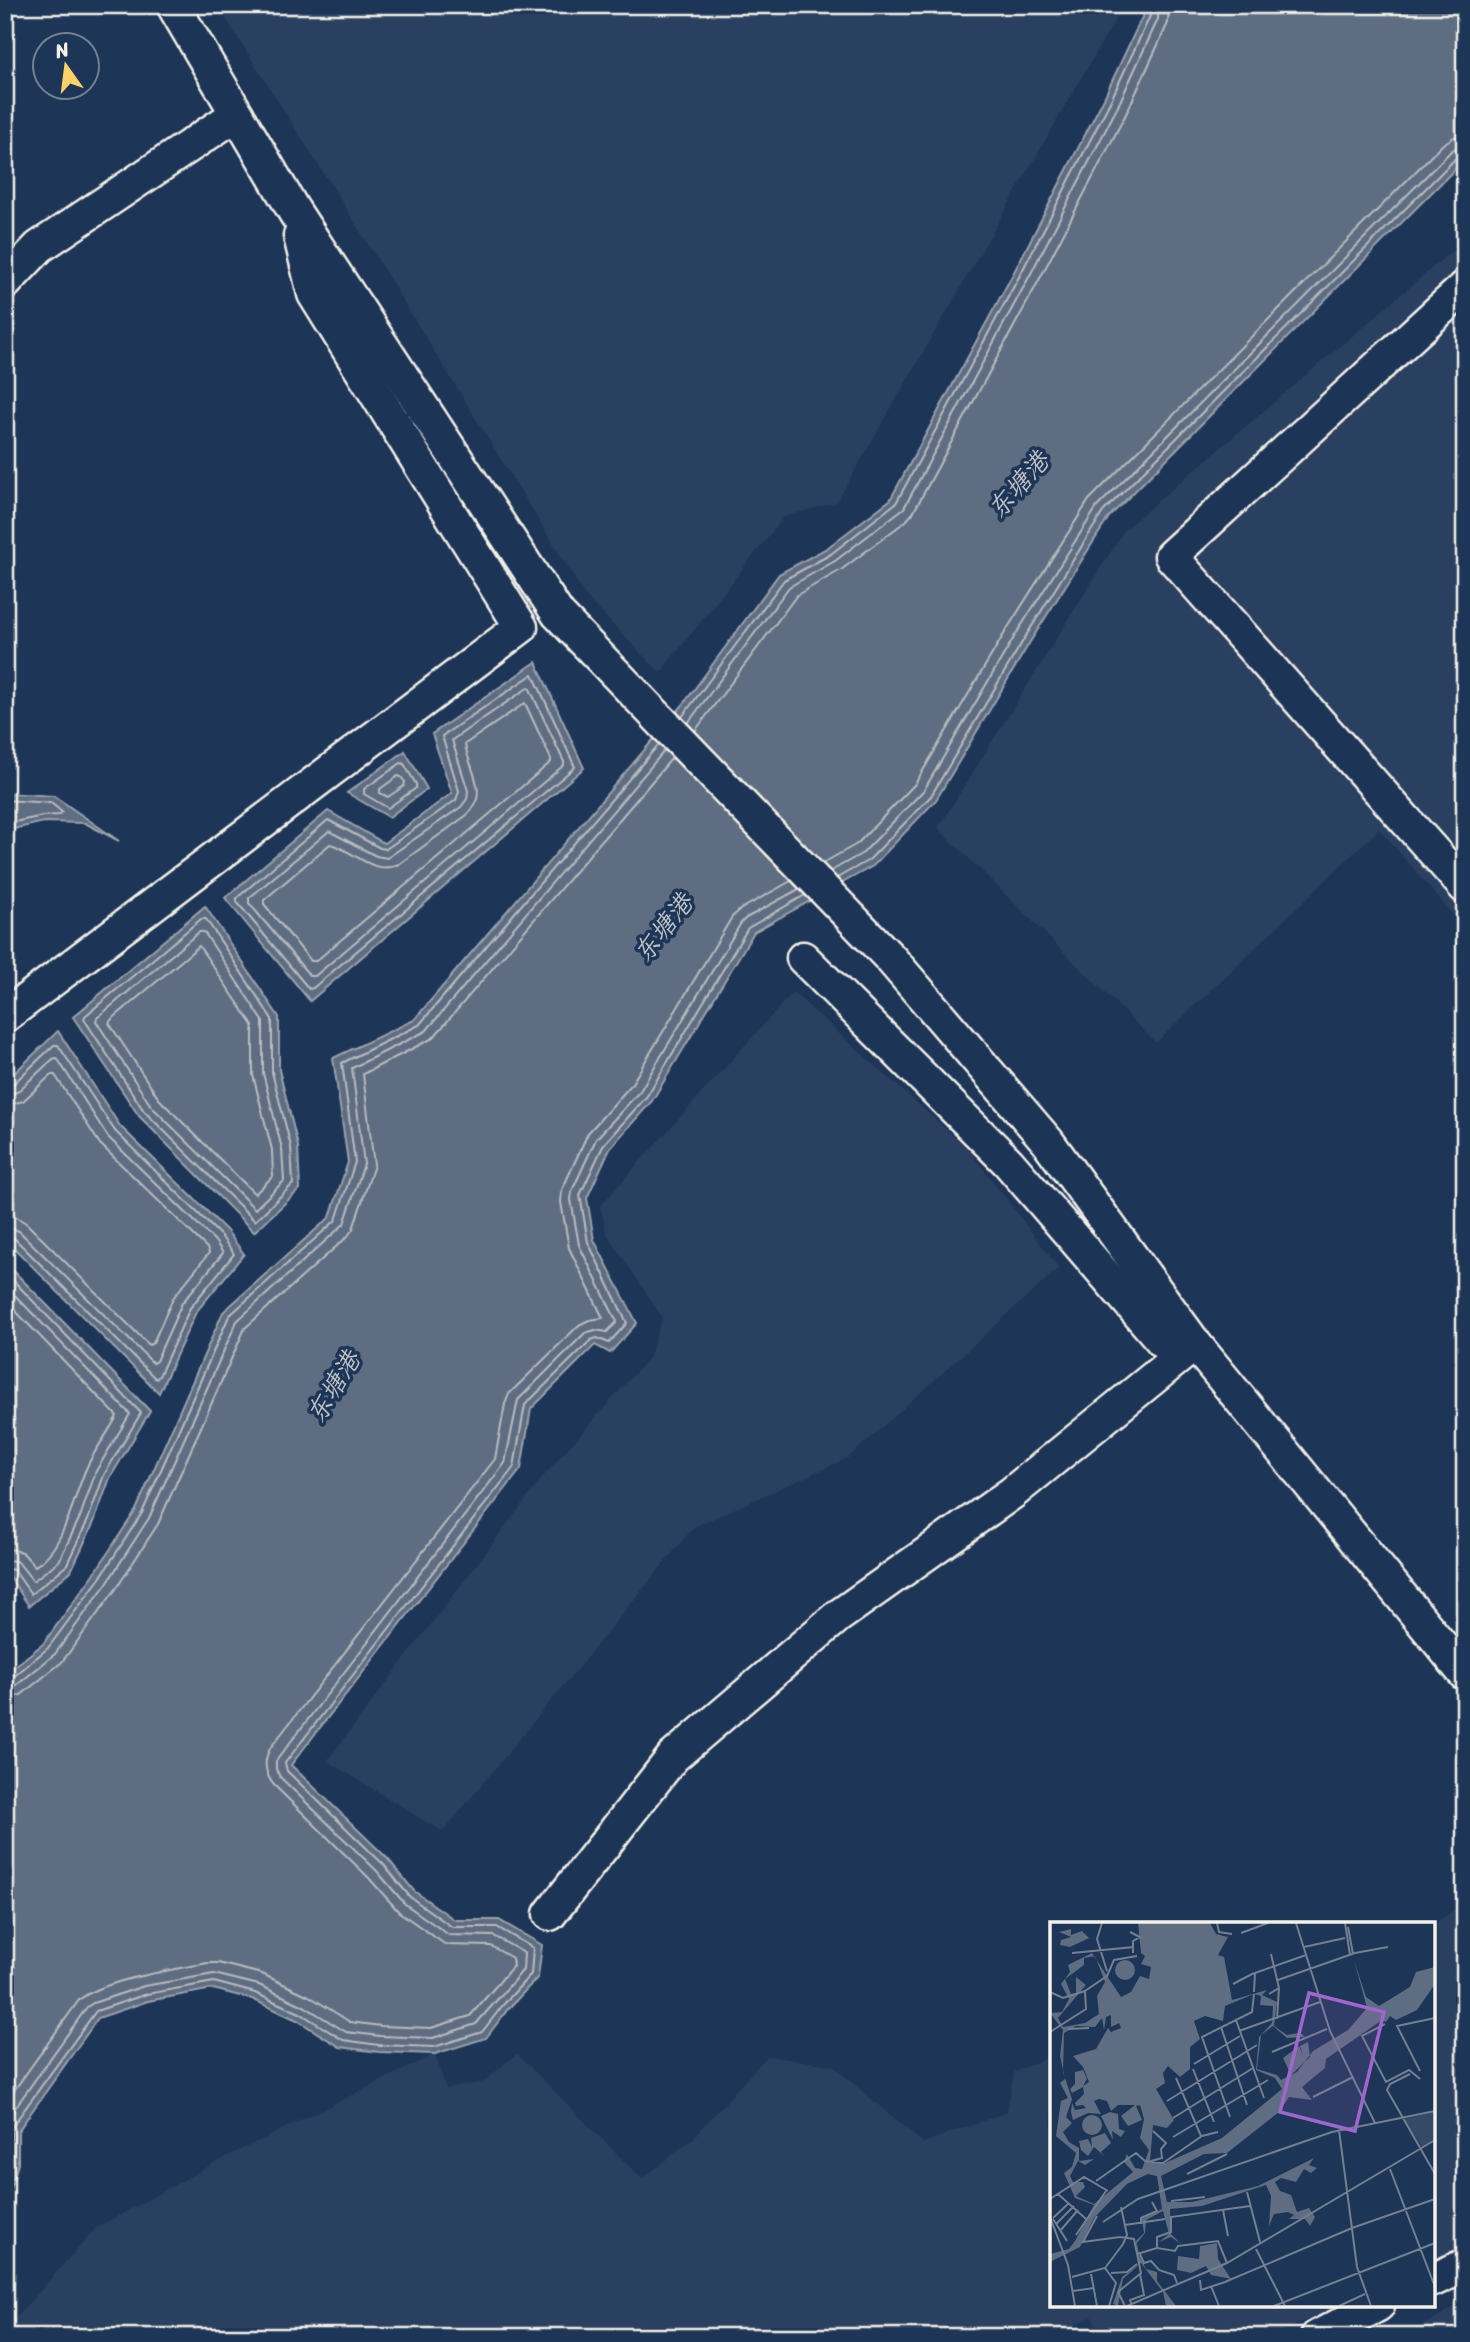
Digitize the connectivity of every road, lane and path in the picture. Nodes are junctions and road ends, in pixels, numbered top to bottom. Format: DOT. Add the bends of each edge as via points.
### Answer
graph roads {
  1 [pos="173,5"];
  2 [pos="237,114"];
  3 [pos="293,211"];
  4 [pos="5,283"];
  5 [pos="1465,287"];
  6 [pos="1465,887"];
  7 [pos="803,958"];
  8 [pos="5,1016"];
  9 [pos="1186,1351"];
  10 [pos="1465,1674"];
  11 [pos="550,1914"];
  12 [pos="1465,2265"];
  13 [pos="1435,2279"];
  14 [pos="1374,2307"];
  15 [pos="1317,2337"];
  1 -- 2 [label="street"];
  2 -- 3 [label="street"];
  2 -- 4 [label="street" via="39,247"];
  3 -- 8 [label="street" via="314,294 521,627"];
  3 -- 9 [label="street" via="558,614 891,959 1048,1142"];
  5 -- 6 [label="street" via="1171,556"];
  7 -- 9 [label="street" via="1009,1162"];
  9 -- 10 [label="street"];
  9 -- 11 [label="street" via="1012,1493 837,1617 673,1757"];
  12 -- 13 [label="street"];
  14 -- 15 [label="street"];
}
